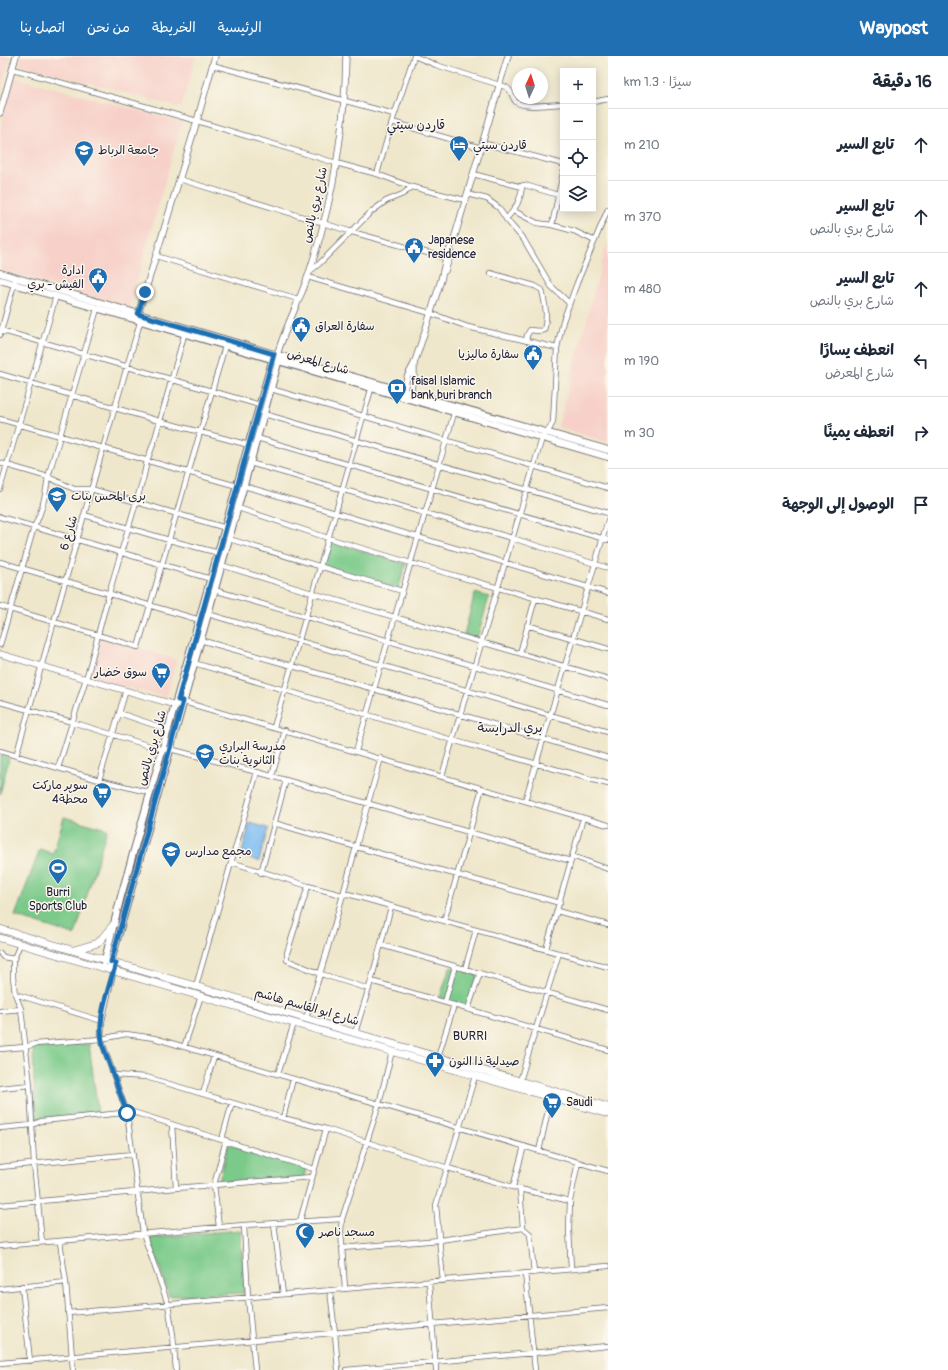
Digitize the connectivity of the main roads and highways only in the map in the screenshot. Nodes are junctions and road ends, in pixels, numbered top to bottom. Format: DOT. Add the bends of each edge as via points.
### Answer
graph roads {
  1 [pos="0,273"];
  2 [pos="0,280"];
  3 [pos="139,318"];
  4 [pos="185,331"];
  5 [pos="277,357"];
  6 [pos="455,410"];
  7 [pos="608,450"];
  8 [pos="608,457"];
  9 [pos="240,486"];
  10 [pos="180,703"];
  11 [pos="167,749"];
  12 [pos="114,924"];
  13 [pos="0,929"];
  14 [pos="0,938"];
  15 [pos="73,950"];
  16 [pos="111,962"];
  17 [pos="109,969"];
  18 [pos="608,1107"];
  19 [pos="608,1114"];
  1 -- 3 [label="main road, شارع المعرض"];
  2 -- 3 [label="main road, شارع المعرض"];
  3 -- 4 [label="main road, شارع المعرض"];
  4 -- 5 [label="main road, شارع المعرض"];
  4 -- 5 [label="main road, شارع المعرض" via="225,346"];
  5 -- 6 [label="main road, شارع المعرض"];
  5 -- 9 [label="main road, شارع بري بالنص" via="260,405"];
  5 -- 9 [label="main road, شارع بري بالنص" via="271,389 250,463"];
  6 -- 7 [label="main road, شارع المعرض"];
  6 -- 8 [label="main road, شارع المعرض"];
  9 -- 10 [label="main road, شارع بري بالنص" via="211,579"];
  9 -- 10 [label="main road, شارع بري بالنص" via="238,508 194,663"];
  10 -- 11 [label="main road, شارع بري بالنص"];
  10 -- 11 [label="main road, شارع بري بالنص" via="169,730"];
  11 -- 12 [label="main road, شارع بري بالنص" via="151,793"];
  11 -- 16 [label="main road, شارع بري بالنص"];
  12 -- 15 [label="main road" via="98,942"];
  12 -- 16 [label="main road, شارع بري بالنص"];
  13 -- 15 [label="main road, شارع ابو القاسم هاشم"];
  14 -- 17 [label="main road, شارع ابو القاسم هاشم"];
  15 -- 16 [label="main road, شارع ابو القاسم هاشم"];
  16 -- 17 [label="main road, شارع بري بالنص"];
  16 -- 18 [label="main road, شارع ابو القاسم هاشم"];
  17 -- 19 [label="main road, شارع ابو القاسم هاشم"];
}
